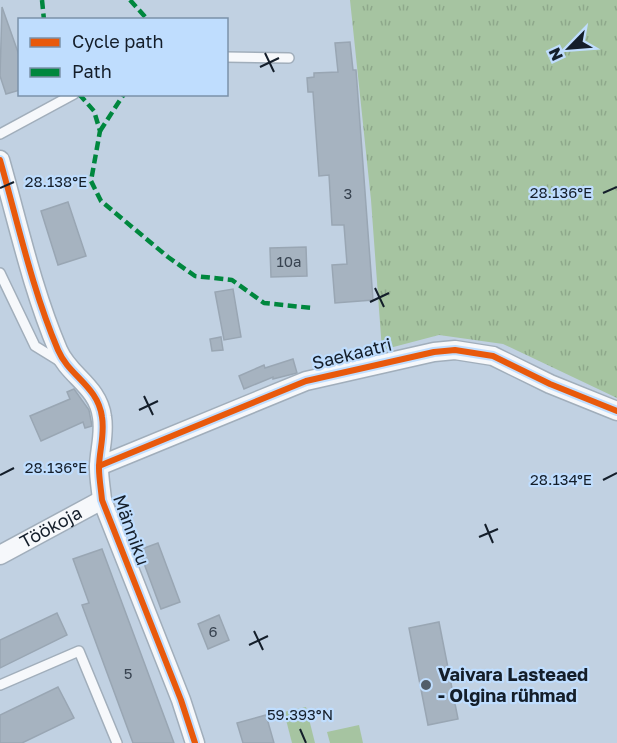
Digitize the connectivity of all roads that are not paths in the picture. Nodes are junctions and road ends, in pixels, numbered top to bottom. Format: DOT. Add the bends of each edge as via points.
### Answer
graph roads {
  1 [pos="228,57"];
  2 [pos="289,58"];
  3 [pos="70,96"];
  4 [pos="0,134"];
  5 [pos="0,160"];
  6 [pos="0,273"];
  7 [pos="66,365"];
  8 [pos="617,411"];
  9 [pos="99,466"];
  10 [pos="102,500"];
  11 [pos="0,555"];
  12 [pos="0,685"];
  13 [pos="117,743"];
  14 [pos="195,743"];
  1 -- 2 [label="lane"];
  3 -- 4 [label="lane"];
  5 -- 7 [label="street, Männiku" via="43,310"];
  6 -- 7 [label="lane" via="35,346"];
  7 -- 9 [label="street, Männiku" via="93,392 102,416 104,442"];
  8 -- 9 [label="street, Saekaatri" via="493,356 434,352 306,381"];
  9 -- 10 [label="street, Männiku"];
  10 -- 11 [label="street, Töökoja"];
  10 -- 14 [label="street, Männiku"];
  12 -- 13 [label="lane" via="79,651"];
}
